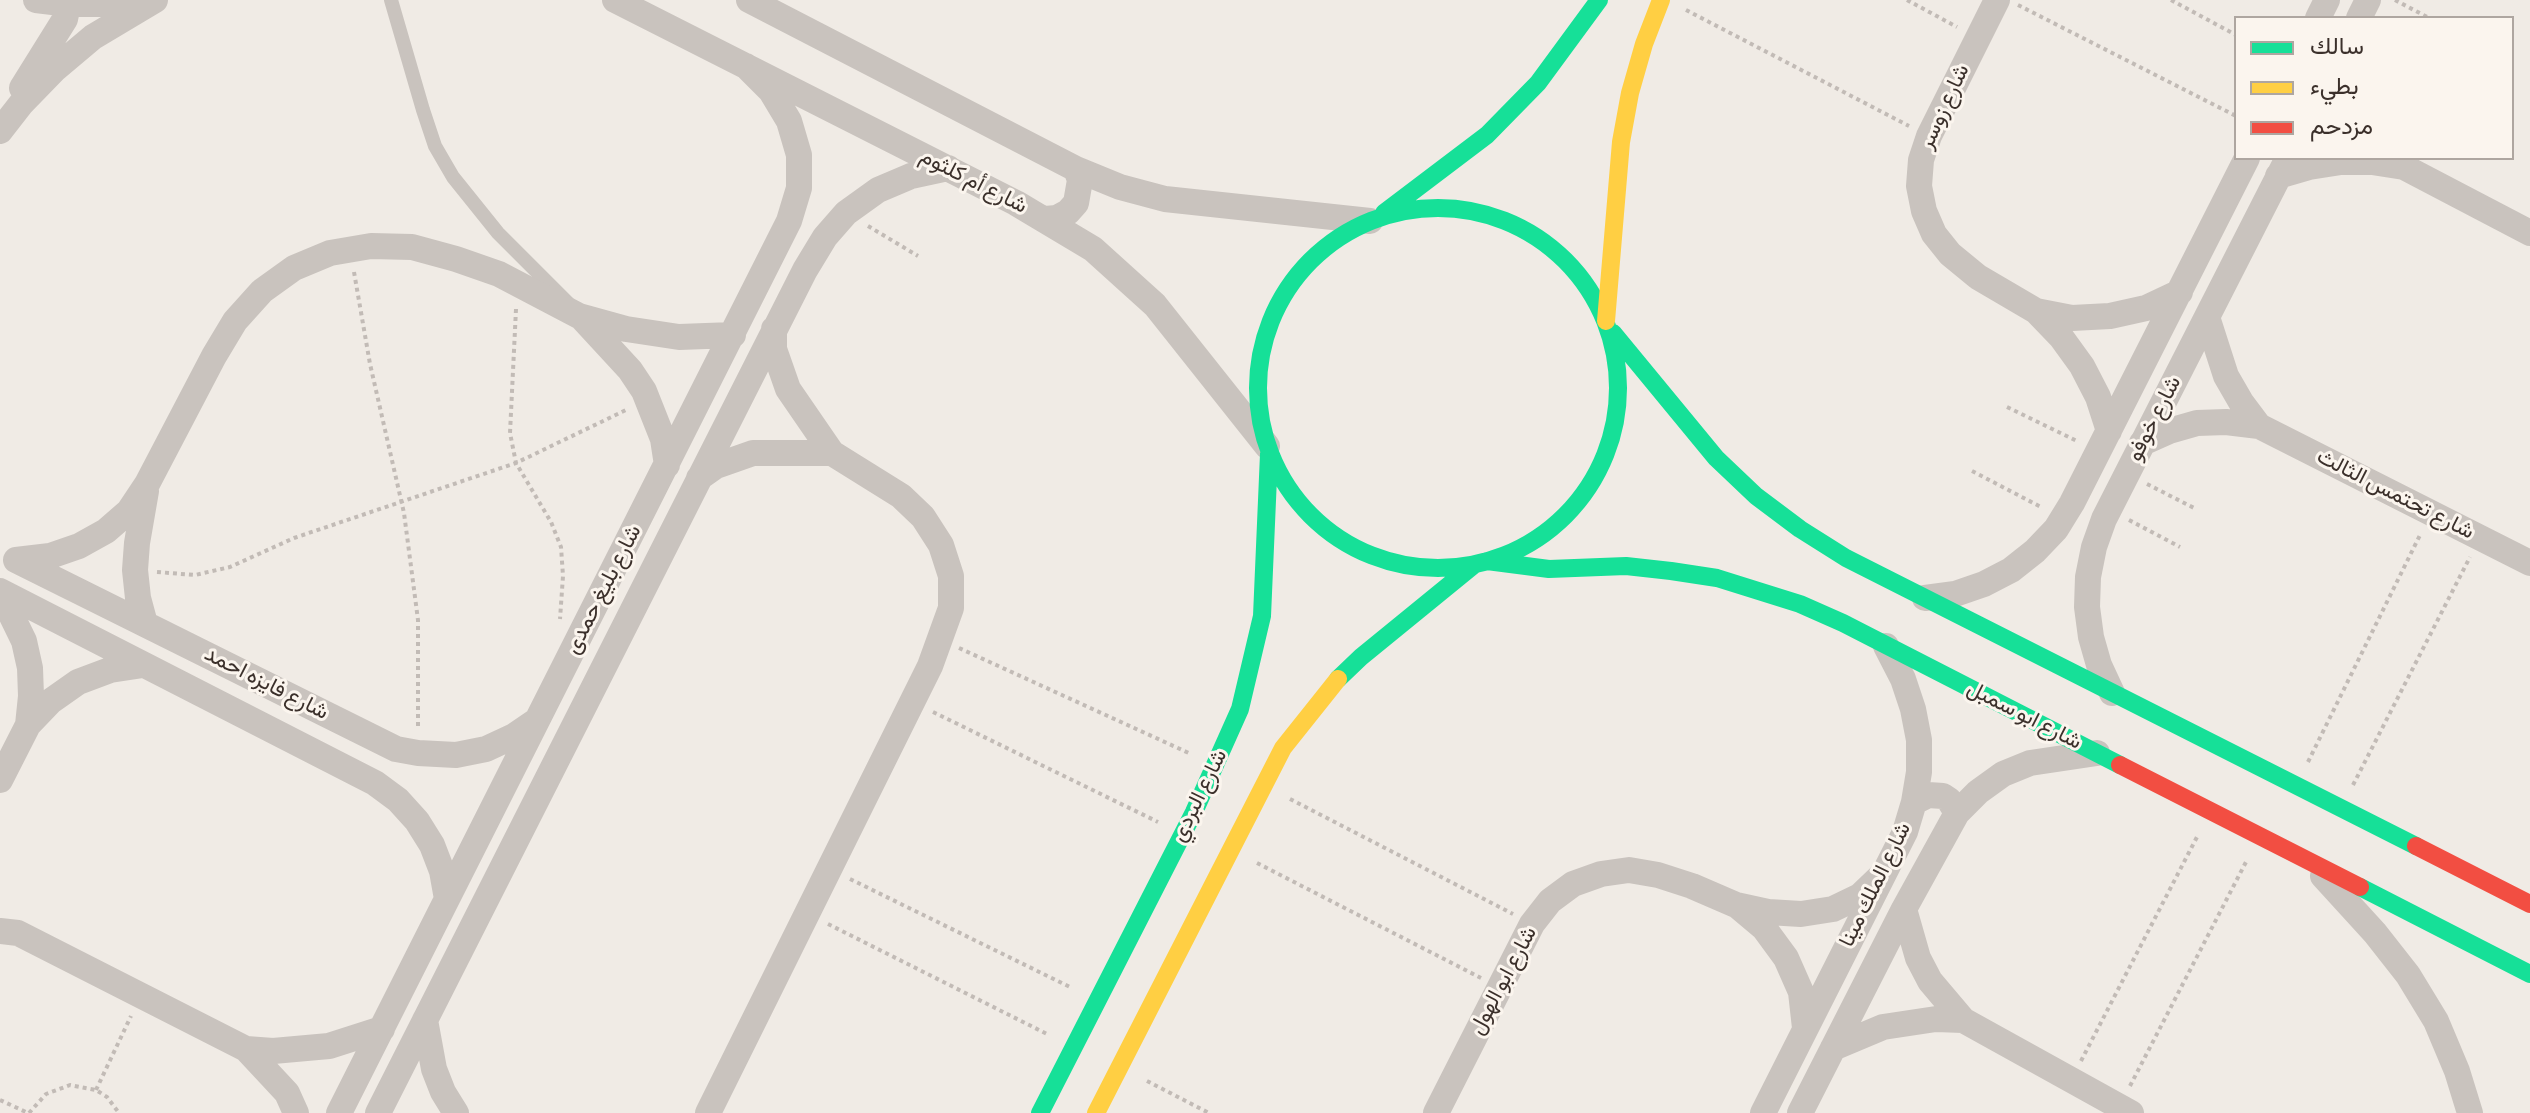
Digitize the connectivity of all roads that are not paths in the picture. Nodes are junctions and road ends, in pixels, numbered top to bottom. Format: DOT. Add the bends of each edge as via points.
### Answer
graph roads {
  1 [pos="36,0"];
  2 [pos="132,0"];
  3 [pos="155,0"];
  4 [pos="391,0"];
  5 [pos="615,0"];
  6 [pos="749,0"];
  7 [pos="1599,0"];
  8 [pos="1661,0"];
  9 [pos="1997,0"];
  10 [pos="69,2"];
  11 [pos="746,66"];
  12 [pos="0,128"];
  13 [pos="2246,160"];
  14 [pos="2400,163"];
  15 [pos="2283,167"];
  16 [pos="948,168"];
  17 [pos="1076,169"];
  18 [pos="1045,219"];
  19 [pos="1374,219"];
  20 [pos="2530,233"];
  21 [pos="773,256"];
  22 [pos="805,270"];
  23 [pos="2180,292"];
  24 [pos="2036,311"];
  25 [pos="579,316"];
  26 [pos="2207,317"];
  27 [pos="1608,324"];
  28 [pos="774,329"];
  29 [pos="733,335"];
  30 [pos="2259,426"];
  31 [pos="2104,441"];
  32 [pos="2142,443"];
  33 [pos="1268,448"];
  34 [pos="832,453"];
  35 [pos="667,465"];
  36 [pos="699,478"];
  37 [pos="147,484"];
  38 [pos="2068,511"];
  39 [pos="2106,514"];
  40 [pos="8,556"];
  41 [pos="1481,563"];
  42 [pos="2530,563"];
  43 [pos="0,591"];
  44 [pos="1925,598"];
  45 [pos="145,624"];
  46 [pos="1886,646"];
  47 [pos="572,653"];
  48 [pos="143,665"];
  49 [pos="603,668"];
  50 [pos="2112,693"];
  51 [pos="539,719"];
  52 [pos="28,725"];
  53 [pos="407,751"];
  54 [pos="2097,753"];
  55 [pos="0,780"];
  56 [pos="375,783"];
  57 [pos="1914,802"];
  58 [pos="1957,813"];
  59 [pos="2310,862"];
  60 [pos="1883,874"];
  61 [pos="447,899"];
  62 [pos="2530,904"];
  63 [pos="1736,905"];
  64 [pos="1904,909"];
  65 [pos="0,910"];
  66 [pos="9,932"];
  67 [pos="2530,974"];
  68 [pos="425,1020"];
  69 [pos="1963,1020"];
  70 [pos="1805,1028"];
  71 [pos="382,1029"];
  72 [pos="1833,1048"];
  73 [pos="246,1049"];
  74 [pos="2125,1109"];
  75 [pos="296,1113"];
  76 [pos="339,1113"];
  77 [pos="378,1113"];
  78 [pos="456,1113"];
  79 [pos="708,1113"];
  80 [pos="1040,1113"];
  81 [pos="1096,1113"];
  82 [pos="1436,1113"];
  83 [pos="1763,1113"];
  84 [pos="1800,1113"];
  85 [pos="2470,1113"];
  1 -- 10 [label="street"];
  2 -- 10 [label="street"];
  3 -- 12 [label="street" via="93,37"];
  4 -- 25 [label="lane" via="435,146 453,177 498,233"];
  5 -- 11 [label="street, شارع أم كلثوم"];
  6 -- 17 [label="street"];
  7 -- 19 [label="street" via="1547,73 1487,135"];
  8 -- 27 [label="street" via="1637,69 1621,142"];
  9 -- 24 [label="street, شارع زوسر" via="1929,136 1919,186 1934,234 1950,254"];
  10 -- 12 [label="street" via="58,32"];
  11 -- 16 [label="street, شارع أم كلثوم"];
  11 -- 21 [label="street, شارع بليغ حمدى" via="771,91 789,121 799,155 799,188"];
  13 -- 23 [label="street, شارع خوفو"];
  14 -- 15 [label="street"];
  14 -- 20 [label="street"];
  15 -- 26 [label="street, شارع خوفو"];
  16 -- 18 [label="street, شارع أم كلثوم"];
  16 -- 22 [label="street, شارع بليغ حمدى" via="878,190 846,213"];
  17 -- 18 [label="street" via="1076,203 1057,218"];
  17 -- 19 [label="street" via="1165,199"];
  18 -- 33 [label="street, شارع أم كلثوم" via="1093,249 1155,305"];
  19 -- 27 [label="street" via="1417,208 1457,208 1495,216 1531,232 1588,286"];
  19 -- 33 [label="street" via="1313,258 1274,313 1258,378"];
  21 -- 22 [label="street" via="790,255"];
  21 -- 29 [label="street, شارع بليغ حمدى"];
  22 -- 28 [label="street, شارع بليغ حمدى"];
  23 -- 24 [label="street, شارع زوسر" via="2146,308 2110,316 2072,318"];
  23 -- 31 [label="street, شارع خوفو"];
  24 -- 31 [label="street, شارع زوسر" via="2082,366 2098,397"];
  25 -- 29 [label="street" via="653,335"];
  25 -- 35 [label="street" via="630,370 648,400"];
  25 -- 37 [label="street" via="517,282 412,247 330,253 294,268 262,291 235,321"];
  26 -- 30 [label="street, شارع تحتمس الثالث" via="2226,376"];
  26 -- 32 [label="street, شارع خوفو"];
  27 -- 41 [label="street" via="1618,369 1617,411 1607,452 1587,489 1560,521 1526,545"];
  27 -- 44 [label="street" via="1707,448 1756,496 1846,558"];
  28 -- 34 [label="street" via="774,349 788,389"];
  28 -- 36 [label="street, شارع بليغ حمدى"];
  29 -- 35 [label="street, شارع بليغ حمدى"];
  30 -- 32 [label="street, شارع تحتمس الثالث" via="2197,423"];
  30 -- 42 [label="street, شارع تحتمس الثالث"];
  31 -- 38 [label="street, شارع خوفو"];
  32 -- 39 [label="street, شارع خوفو"];
  33 -- 41 [label="street" via="1288,489 1316,521 1351,546 1390,562 1433,568"];
  33 -- 80 [label="street, شارع البردي" via="1262,616 1240,709 1074,1047 1069,1070"];
  34 -- 36 [label="street" via="753,453"];
  34 -- 79 [label="street" via="901,496 923,517 941,545 951,576 951,608 913,702"];
  35 -- 47 [label="street, شارع بليغ حمدى"];
  36 -- 49 [label="street, شارع بليغ حمدى"];
  37 -- 40 [label="street" via="129,511 79,546 50,556"];
  37 -- 45 [label="street" via="135,570"];
  38 -- 39 [label="street" via="2084,525 2095,525"];
  38 -- 44 [label="street, شارع خوفو" via="2035,551 2011,570 1955,594"];
  39 -- 50 [label="street, شارع خوفو" via="2094,547 2087,607 2091,637"];
  40 -- 45 [label="street, شارع فايزه احمد"];
  41 -- 46 [label="street, شارع ابو سمبل" via="1549,569 1626,566 1717,578 1800,604"];
  41 -- 81 [label="street" via="1361,657 1283,748 1120,1067 1102,1088"];
  43 -- 48 [label="street, شارع فايزه احمد"];
  43 -- 52 [label="street" via="24,641 30,668"];
  44 -- 50 [label="street"];
  45 -- 53 [label="street, شارع فايزه احمد"];
  46 -- 54 [label="street, شارع ابو سمبل"];
  46 -- 57 [label="street, شارع الملك مينا" via="1903,679 1919,740"];
  47 -- 49 [label="street"];
  47 -- 51 [label="street, شارع بليغ حمدى"];
  48 -- 52 [label="street" via="78,682"];
  48 -- 56 [label="street, شارع فايزه احمد"];
  49 -- 68 [label="street, شارع بليغ حمدى"];
  50 -- 62 [label="street" via="2301,795 2341,809"];
  51 -- 53 [label="street, شارع فايزه احمد" via="486,749 456,755"];
  51 -- 61 [label="street, شارع بليغ حمدى"];
  52 -- 55 [label="street"];
  53 -- 56 [label="street" via="392,775"];
  54 -- 58 [label="street, شارع الملك مينا" via="2030,763 2003,774"];
  54 -- 59 [label="street, شارع ابو سمبل" via="2259,836 2283,840"];
  56 -- 61 [label="street, شارع فايزه احمد" via="398,800 425,833 442,871"];
  57 -- 58 [label="street" via="1928,795 1943,796"];
  57 -- 60 [label="street, شارع الملك مينا"];
  58 -- 64 [label="street, شارع الملك مينا"];
  59 -- 67 [label="street, شارع ابو سمبل"];
  59 -- 85 [label="street" via="2408,975 2436,1021"];
  60 -- 63 [label="street, شارع ابو الهول" via="1860,896 1833,909 1801,914"];
  60 -- 70 [label="street, شارع الملك مينا"];
  61 -- 71 [label="street, شارع بليغ حمدى"];
  63 -- 70 [label="street, شارع ابو الهول" via="1764,928 1786,958 1801,992"];
  63 -- 82 [label="street, شارع ابو الهول" via="1692,886 1629,870 1573,884 1532,924"];
  64 -- 69 [label="street" via="1930,981"];
  64 -- 72 [label="street, شارع الملك مينا"];
  65 -- 66 [label="street"];
  66 -- 73 [label="street"];
  68 -- 77 [label="street, شارع بليغ حمدى"];
  68 -- 78 [label="street" via="434,1069"];
  69 -- 72 [label="street" via="1896,1024"];
  69 -- 74 [label="street"];
  70 -- 83 [label="street, شارع الملك مينا"];
  71 -- 73 [label="street" via="329,1046"];
  71 -- 76 [label="street, شارع بليغ حمدى"];
  72 -- 84 [label="street, شارع الملك مينا"];
  73 -- 75 [label="street" via="287,1093"];
}
